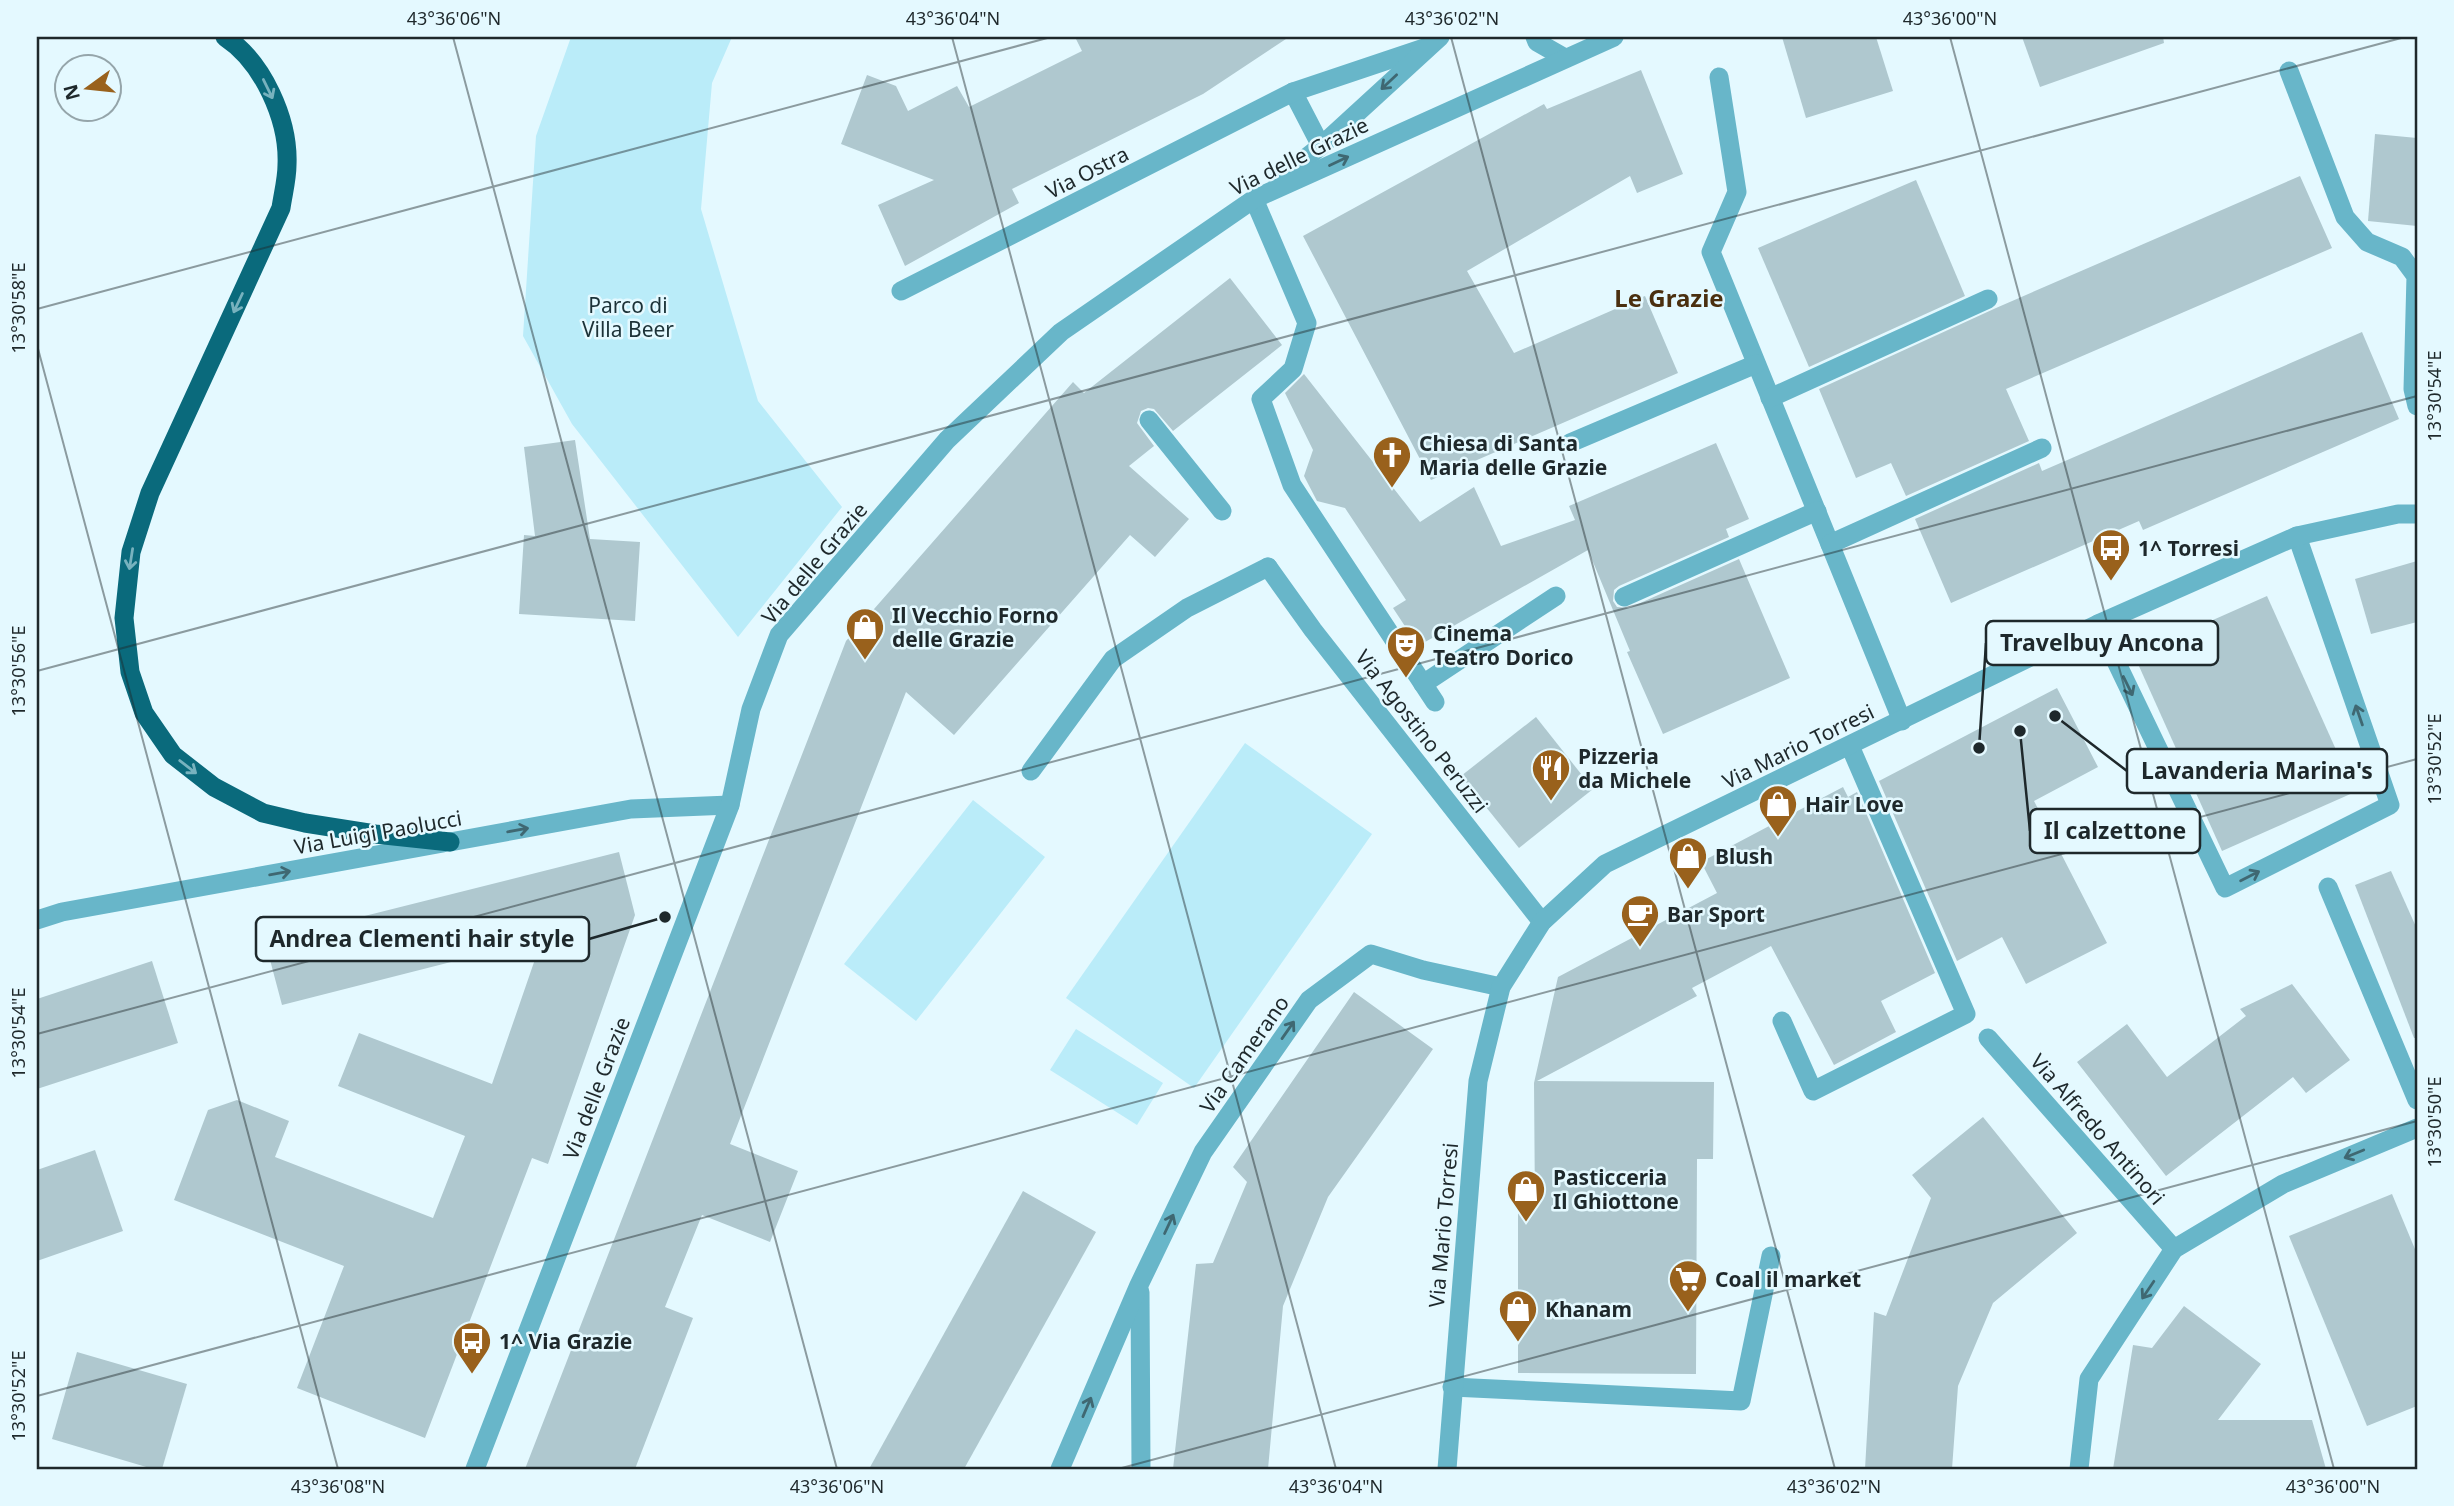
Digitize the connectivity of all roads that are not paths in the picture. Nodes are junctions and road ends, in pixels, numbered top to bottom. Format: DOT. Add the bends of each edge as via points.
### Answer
graph roads {
  1 [pos="225,37"];
  2 [pos="1535,37"];
  3 [pos="1614,37"];
  4 [pos="1434,42"];
  5 [pos="1565,58"];
  6 [pos="2289,71"];
  7 [pos="1719,76"];
  8 [pos="1293,92"];
  9 [pos="1321,146"];
  10 [pos="1254,199"];
  11 [pos="901,291"];
  12 [pos="1988,299"];
  13 [pos="1756,364"];
  14 [pos="1770,398"];
  15 [pos="2417,406"];
  16 [pos="1149,420"];
  17 [pos="1570,443"];
  18 [pos="2042,447"];
  19 [pos="1222,511"];
  20 [pos="1817,511"];
  21 [pos="2417,514"];
  22 [pos="2297,536"];
  23 [pos="1830,544"];
  24 [pos="1556,596"];
  25 [pos="1624,597"];
  26 [pos="2098,624"];
  27 [pos="1423,684"];
  28 [pos="1435,702"];
  29 [pos="1902,721"];
  30 [pos="1850,746"];
  31 [pos="1031,771"];
  32 [pos="730,805"];
  33 [pos="450,842"];
  34 [pos="2328,887"];
  35 [pos="37,920"];
  36 [pos="1542,922"];
  37 [pos="1501,987"];
  38 [pos="1782,1021"];
  39 [pos="1989,1038"];
  40 [pos="2417,1100"];
  41 [pos="2417,1128"];
  42 [pos="2174,1250"];
  43 [pos="1771,1256"];
  44 [pos="1139,1285"];
  45 [pos="1452,1387"];
  46 [pos="475,1469"];
  47 [pos="1060,1469"];
  48 [pos="1141,1469"];
  49 [pos="1447,1469"];
  50 [pos="2079,1469"];
  1 -- 33 [label="highway, one-way" via="261,73 283,119 288,164 281,208 149,493 131,552 124,618 130,672 144,713 173,755 214,787 263,813 305,824"];
  2 -- 5 [label="street"];
  3 -- 5 [label="street, Via delle Grazie"];
  4 -- 8 [label="street, Via Ostra"];
  4 -- 9 [label="street, one-way"];
  10 -- 5 [label="street, Via delle Grazie, one-way"];
  6 -- 15 [label="street" via="2345,217 2367,242 2402,257 2416,276 2413,389"];
  7 -- 13 [label="street" via="1737,192 1711,253"];
  8 -- 9 [label="street"];
  8 -- 11 [label="street, Via Ostra"];
  9 -- 10 [label="street"];
  10 -- 27 [label="street" via="1307,323 1293,369 1261,399 1292,485"];
  10 -- 32 [label="street, Via delle Grazie" via="1077,320 947,440 779,635 751,709"];
  12 -- 14 [label="street"];
  13 -- 14 [label="street"];
  13 -- 17 [label="street"];
  14 -- 20 [label="street"];
  16 -- 19 [label="street"];
  18 -- 23 [label="street"];
  20 -- 23 [label="street"];
  20 -- 25 [label="street"];
  21 -- 22 [label="street, Via Mario Torresi"];
  22 -- 26 [label="street, Via Mario Torresi"];
  26 -- 22 [label="street, one-way" via="2225,888 2390,805"];
  23 -- 29 [label="street"];
  24 -- 27 [label="street"];
  26 -- 29 [label="street, Via Mario Torresi"];
  27 -- 28 [label="street"];
  29 -- 30 [label="street, Via Mario Torresi"];
  30 -- 36 [label="street, Via Mario Torresi" via="1605,864"];
  30 -- 38 [label="street" via="1966,1014 1813,1091"];
  31 -- 36 [label="street, Via Agostino Peruzzi" via="1114,659 1187,608 1268,567"];
  33 -- 32 [label="street, Via Luigi Paolucci, one-way" via="631,809"];
  32 -- 46 [label="street, Via delle Grazie"];
  35 -- 33 [label="street, Via Luigi Paolucci, one-way"];
  34 -- 40 [label="street"];
  36 -- 37 [label="street, Via Mario Torresi"];
  44 -- 37 [label="street, Via Camerano, one-way" via="1203,1152 1309,1000 1371,954"];
  37 -- 45 [label="street, Via Mario Torresi" via="1478,1081"];
  39 -- 42 [label="street, Via Alfredo Antinori"];
  41 -- 42 [label="street, one-way" via="2283,1184"];
  42 -- 50 [label="street, one-way" via="2089,1379"];
  43 -- 45 [label="street" via="1741,1401"];
  47 -- 44 [label="street, Via Camerano, one-way"];
  44 -- 48 [label="street, Via Camerano"];
  45 -- 49 [label="street, Via Mario Torresi"];
}
